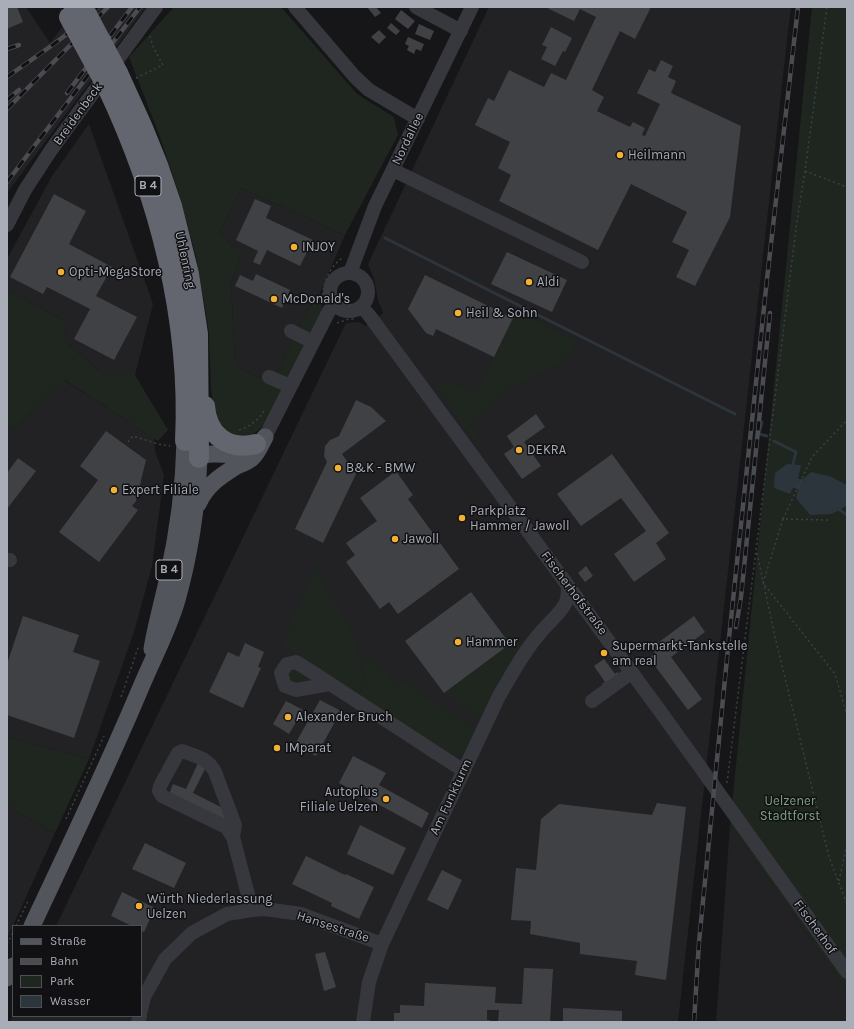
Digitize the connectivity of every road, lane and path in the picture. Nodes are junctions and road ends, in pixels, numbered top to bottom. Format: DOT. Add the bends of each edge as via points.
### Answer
graph roads {
  1 [pos="156,7"];
  2 [pos="295,7"];
  3 [pos="416,7"];
  4 [pos="472,7"];
  5 [pos="827,7"];
  6 [pos="72,10"];
  7 [pos="145,21"];
  8 [pos="461,31"];
  9 [pos="120,80"];
  10 [pos="418,119"];
  11 [pos="393,170"];
  12 [pos="805,171"];
  13 [pos="847,187"];
  14 [pos="7,225"];
  15 [pos="582,262"];
  16 [pos="352,267"];
  17 [pos="334,305"];
  18 [pos="364,310"];
  19 [pos="326,317"];
  20 [pos="291,331"];
  21 [pos="198,334"];
  22 [pos="313,342"];
  23 [pos="269,377"];
  24 [pos="290,386"];
  25 [pos="847,420"];
  26 [pos="261,440"];
  27 [pos="128,442"];
  28 [pos="175,444"];
  29 [pos="199,458"];
  30 [pos="237,466"];
  31 [pos="184,475"];
  32 [pos="195,514"];
  33 [pos="783,519"];
  34 [pos="828,520"];
  35 [pos="756,552"];
  36 [pos="763,583"];
  37 [pos="568,586"];
  38 [pos="138,648"];
  39 [pos="150,665"];
  40 [pos="632,672"];
  41 [pos="330,684"];
  42 [pos="592,701"];
  43 [pos="120,702"];
  44 [pos="847,715"];
  45 [pos="104,736"];
  46 [pos="464,771"];
  47 [pos="723,799"];
  48 [pos="66,821"];
  49 [pos="233,837"];
  50 [pos="847,844"];
  51 [pos="839,881"];
  52 [pos="783,882"];
  53 [pos="32,893"];
  54 [pos="847,904"];
  55 [pos="252,910"];
  56 [pos="16,925"];
  57 [pos="32,925"];
  58 [pos="12,934"];
  59 [pos="7,944"];
  60 [pos="382,944"];
  61 [pos="12,968"];
  62 [pos="847,972"];
  63 [pos="7,978"];
  64 [pos="142,1006"];
  65 [pos="363,1022"];
  1 -- 7 [label="street, Breidenbeck"];
  2 -- 10 [label="street" via="369,90"];
  3 -- 8 [label="street"];
  4 -- 8 [label="street, Nordallee"];
  5 -- 12 [label="path"];
  6 -- 9 [label="highway, B 4, bridge"];
  7 -- 9 [label="path" via="150,31 152,47 163,66"];
  7 -- 14 [label="street, Breidenbeck" via="51,150 25,190"];
  8 -- 10 [label="street, Nordallee"];
  9 -- 21 [label="highway, Uhlenring / B 4" via="143,128 172,206 189,274"];
  9 -- 28 [label="highway, Uhlenring / B 4" via="120,116 156,212 179,322 186,403"];
  10 -- 11 [label="street, Nordallee"];
  11 -- 15 [label="street"];
  11 -- 16 [label="street, Nordallee" via="375,206"];
  12 -- 13 [label="path"];
  12 -- 35 [label="path"];
  16 -- 17 [label="street" via="336,277 330,286 330,297"];
  16 -- 18 [label="street" via="367,285 368,296"];
  16 -- 18 [label="path" via="362,266 369,282"];
  16 -- 19 [label="path" via="343,256 327,278 322,292 324,303 318,313"];
  17 -- 18 [label="street" via="347,312"];
  17 -- 19 [label="street"];
  18 -- 19 [label="path" via="337,323"];
  18 -- 37 [label="street, Fischerhofstraße"];
  19 -- 22 [label="street"];
  20 -- 22 [label="street"];
  21 -- 26 [label="highway" via="204,366 206,414 209,424 221,440 228,443 241,445"];
  21 -- 29 [label="highway, Uhlenring / B 4"];
  22 -- 24 [label="street"];
  23 -- 24 [label="street"];
  24 -- 26 [label="street"];
  25 -- 33 [label="path" via="812,457"];
  26 -- 29 [label="main road" via="232,454 211,453"];
  26 -- 30 [label="main road" via="253,457"];
  27 -- 28 [label="path" via="133,436 158,444"];
  28 -- 29 [label="main road" via="191,450"];
  28 -- 31 [label="main road, B 4"];
  29 -- 30 [label="main road" via="218,466"];
  29 -- 31 [label="main road" via="191,464"];
  29 -- 32 [label="main road, B 4"];
  30 -- 32 [label="main road" via="208,486"];
  31 -- 39 [label="main road, B 4" via="174,544 155,627"];
  32 -- 39 [label="main road, B 4" via="177,600"];
  33 -- 34 [label="path"];
  33 -- 36 [label="path"];
  35 -- 36 [label="path"];
  35 -- 47 [label="path" via="729,773"];
  36 -- 44 [label="path" via="835,674"];
  36 -- 51 [label="path" via="829,857"];
  37 -- 40 [label="street, Fischerhofstraße"];
  37 -- 46 [label="street, Am Funkturm" via="566,603 541,631 516,666"];
  38 -- 43 [label="path"];
  39 -- 57 [label="main road, B 4" via="100,781"];
  40 -- 42 [label="street"];
  40 -- 47 [label="street, Fischerhofstraße"];
  41 -- 46 [label="street"];
  45 -- 48 [label="path"];
  46 -- 60 [label="street, Am Funkturm"];
  47 -- 52 [label="street, Fischerhofstraße"];
  49 -- 49 [label="street" via="235,825 212,766 206,760 182,751 178,753 159,792 162,796 226,827"];
  49 -- 55 [label="street"];
  50 -- 51 [label="path"];
  51 -- 54 [label="path"];
  52 -- 62 [label="street, Fischerhof"];
  53 -- 56 [label="path"];
  55 -- 60 [label="street, Hansestraße" via="265,909 301,914"];
  55 -- 64 [label="street, Hansestraße" via="227,914 192,933 165,959 144,997"];
  58 -- 59 [label="path"];
  60 -- 65 [label="street, Am Funkturm" via="369,982"];
  61 -- 63 [label="main road"];
}
